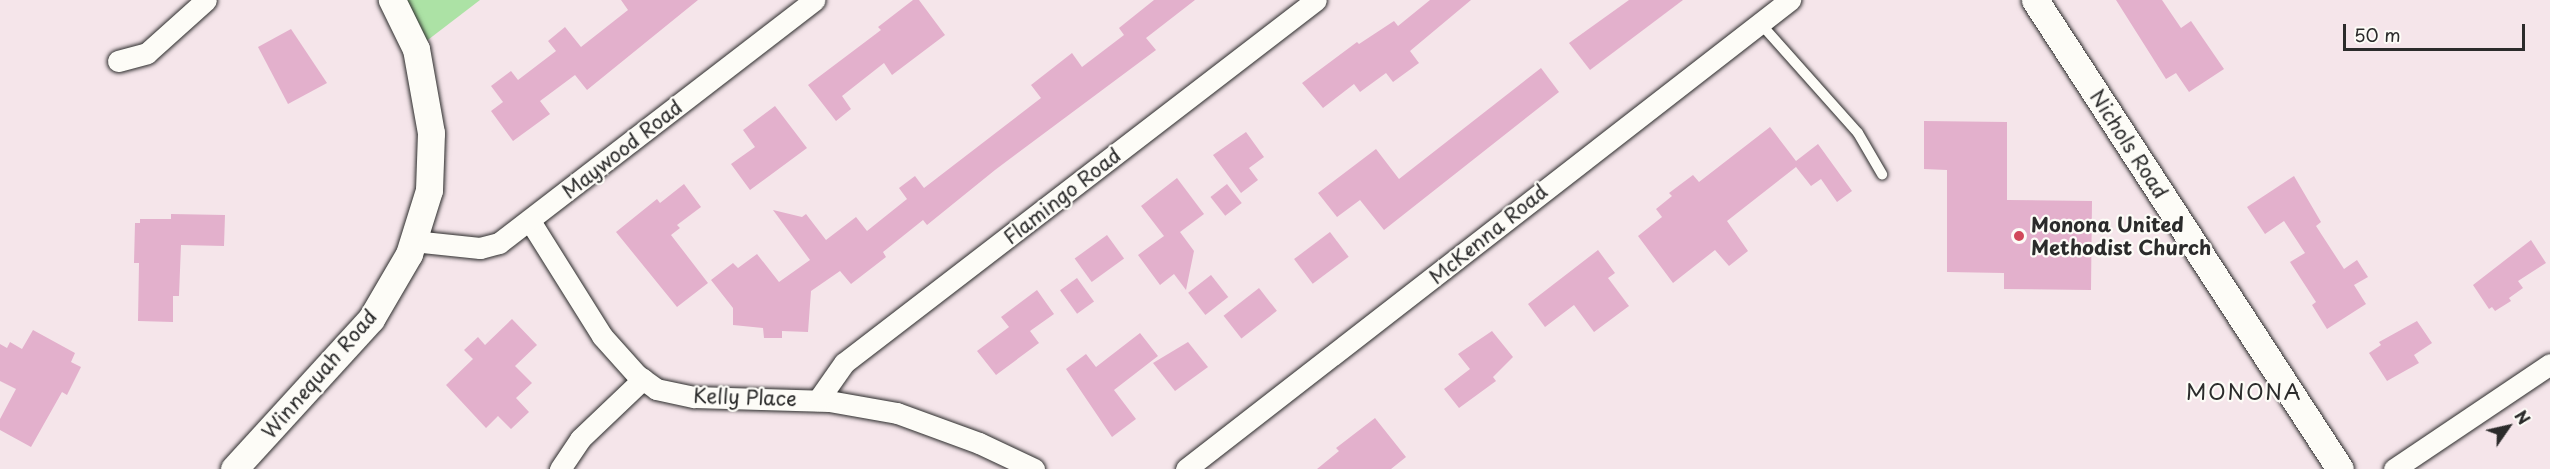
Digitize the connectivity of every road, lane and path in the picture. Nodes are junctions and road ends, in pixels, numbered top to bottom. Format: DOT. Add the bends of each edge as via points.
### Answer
graph roads {
  1 [pos="206,0"];
  2 [pos="392,0"];
  3 [pos="814,0"];
  4 [pos="1316,0"];
  5 [pos="1790,0"];
  6 [pos="2035,0"];
  7 [pos="1760,24"];
  8 [pos="118,61"];
  9 [pos="1882,174"];
  10 [pos="530,221"];
  11 [pos="412,242"];
  12 [pos="2550,364"];
  13 [pos="643,380"];
  14 [pos="818,400"];
  15 [pos="234,469"];
  16 [pos="560,469"];
  17 [pos="1034,469"];
  18 [pos="1186,469"];
  19 [pos="2340,469"];
  20 [pos="2394,469"];
  1 -- 8 [label="street" via="147,53"];
  2 -- 11 [label="street, Winnequah Road" via="416,50 431,133 429,190"];
  3 -- 10 [label="street, Maywood Road"];
  4 -- 14 [label="street, Flamingo Road" via="844,363"];
  5 -- 7 [label="street, McKenna Road"];
  6 -- 19 [label="street, Nichols Road"];
  7 -- 9 [label="lane" via="1858,133"];
  7 -- 18 [label="street, McKenna Road"];
  10 -- 11 [label="street, Maywood Road" via="498,243 480,248"];
  10 -- 13 [label="street, Kelly Place" via="602,336"];
  11 -- 15 [label="street, Winnequah Road" via="398,275 371,319"];
  12 -- 20 [label="street"];
  13 -- 14 [label="street, Kelly Place" via="656,389 694,397"];
  13 -- 16 [label="street" via="580,439"];
  14 -- 17 [label="street, Kelly Place" via="897,413 979,443"];
}
